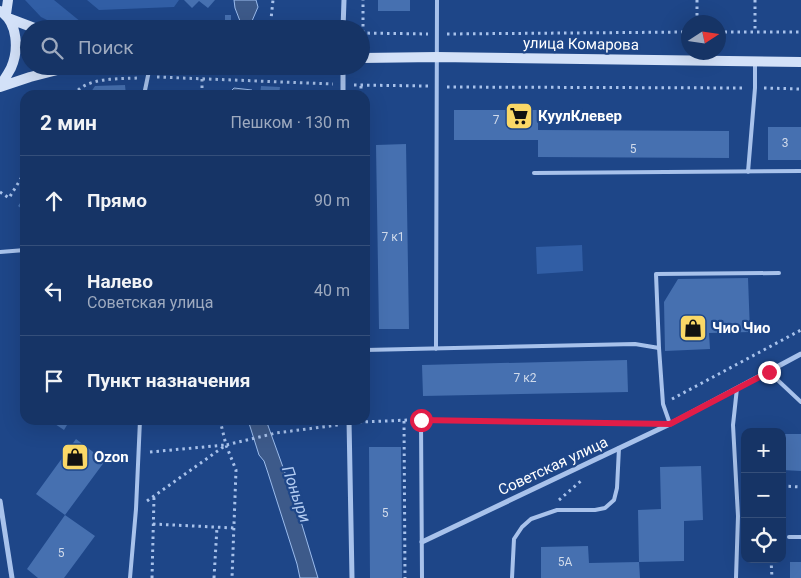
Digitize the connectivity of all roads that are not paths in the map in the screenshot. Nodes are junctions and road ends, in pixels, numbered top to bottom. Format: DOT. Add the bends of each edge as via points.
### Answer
graph roads {
  1 [pos="8,0"];
  2 [pos="344,0"];
  3 [pos="437,0"];
  4 [pos="5,14"];
  5 [pos="343,20"];
  6 [pos="20,21"];
  7 [pos="437,57"];
  8 [pos="370,58"];
  9 [pos="755,62"];
  10 [pos="801,62"];
  11 [pos="38,75"];
  12 [pos="148,75"];
  13 [pos="342,75"];
  14 [pos="0,86"];
  15 [pos="145,90"];
  16 [pos="343,90"];
  17 [pos="801,171"];
  18 [pos="748,172"];
  19 [pos="534,173"];
  20 [pos="20,250"];
  21 [pos="0,252"];
  22 [pos="779,273"];
  23 [pos="659,348"];
  24 [pos="436,349"];
  25 [pos="370,350"];
  26 [pos="801,354"];
  27 [pos="769,372"];
  28 [pos="738,388"];
  29 [pos="801,402"];
  30 [pos="421,420"];
  31 [pos="670,424"];
  32 [pos="140,425"];
  33 [pos="349,425"];
  34 [pos="619,448"];
  35 [pos="0,501"];
  36 [pos="789,537"];
  37 [pos="801,538"];
  38 [pos="422,542"];
  39 [pos="12,578"];
  40 [pos="130,578"];
  41 [pos="352,578"];
  42 [pos="422,578"];
  43 [pos="512,578"];
  44 [pos="736,578"];
  1 -- 4 [label="main road"];
  2 -- 5 [label="street"];
  3 -- 7 [label="lane"];
  4 -- 6 [label="main road"];
  4 -- 14 [label="main road" via="15,33 16,51 11,69"];
  7 -- 8 [label="main road, улица Комарова"];
  7 -- 9 [label="main road, улица Комарова"];
  7 -- 24 [label="lane"];
  9 -- 10 [label="main road, улица Комарова"];
  9 -- 18 [label="lane"];
  11 -- 14 [label="main road"];
  12 -- 15 [label="lane"];
  13 -- 16 [label="street"];
  17 -- 18 [label="lane"];
  18 -- 19 [label="lane"];
  20 -- 21 [label="lane"];
  22 -- 23 [label="lane" via="656,274"];
  23 -- 24 [label="lane" via="635,344"];
  23 -- 31 [label="lane" via="663,404"];
  24 -- 25 [label="lane"];
  26 -- 27 [label="street, Советская улица"];
  27 -- 28 [label="street, Советская улица"];
  27 -- 29 [label="lane"];
  28 -- 31 [label="street, Советская улица"];
  28 -- 44 [label="lane" via="733,426 738,516"];
  30 -- 38 [label="lane"];
  31 -- 34 [label="street, Советская улица"];
  32 -- 40 [label="lane"];
  33 -- 41 [label="street"];
  34 -- 38 [label="street, Советская улица"];
  34 -- 43 [label="lane" via="614,500 606,508 557,510 531,519 514,539"];
  35 -- 39 [label="street"];
  36 -- 37 [label="lane"];
  38 -- 42 [label="lane"];
}
